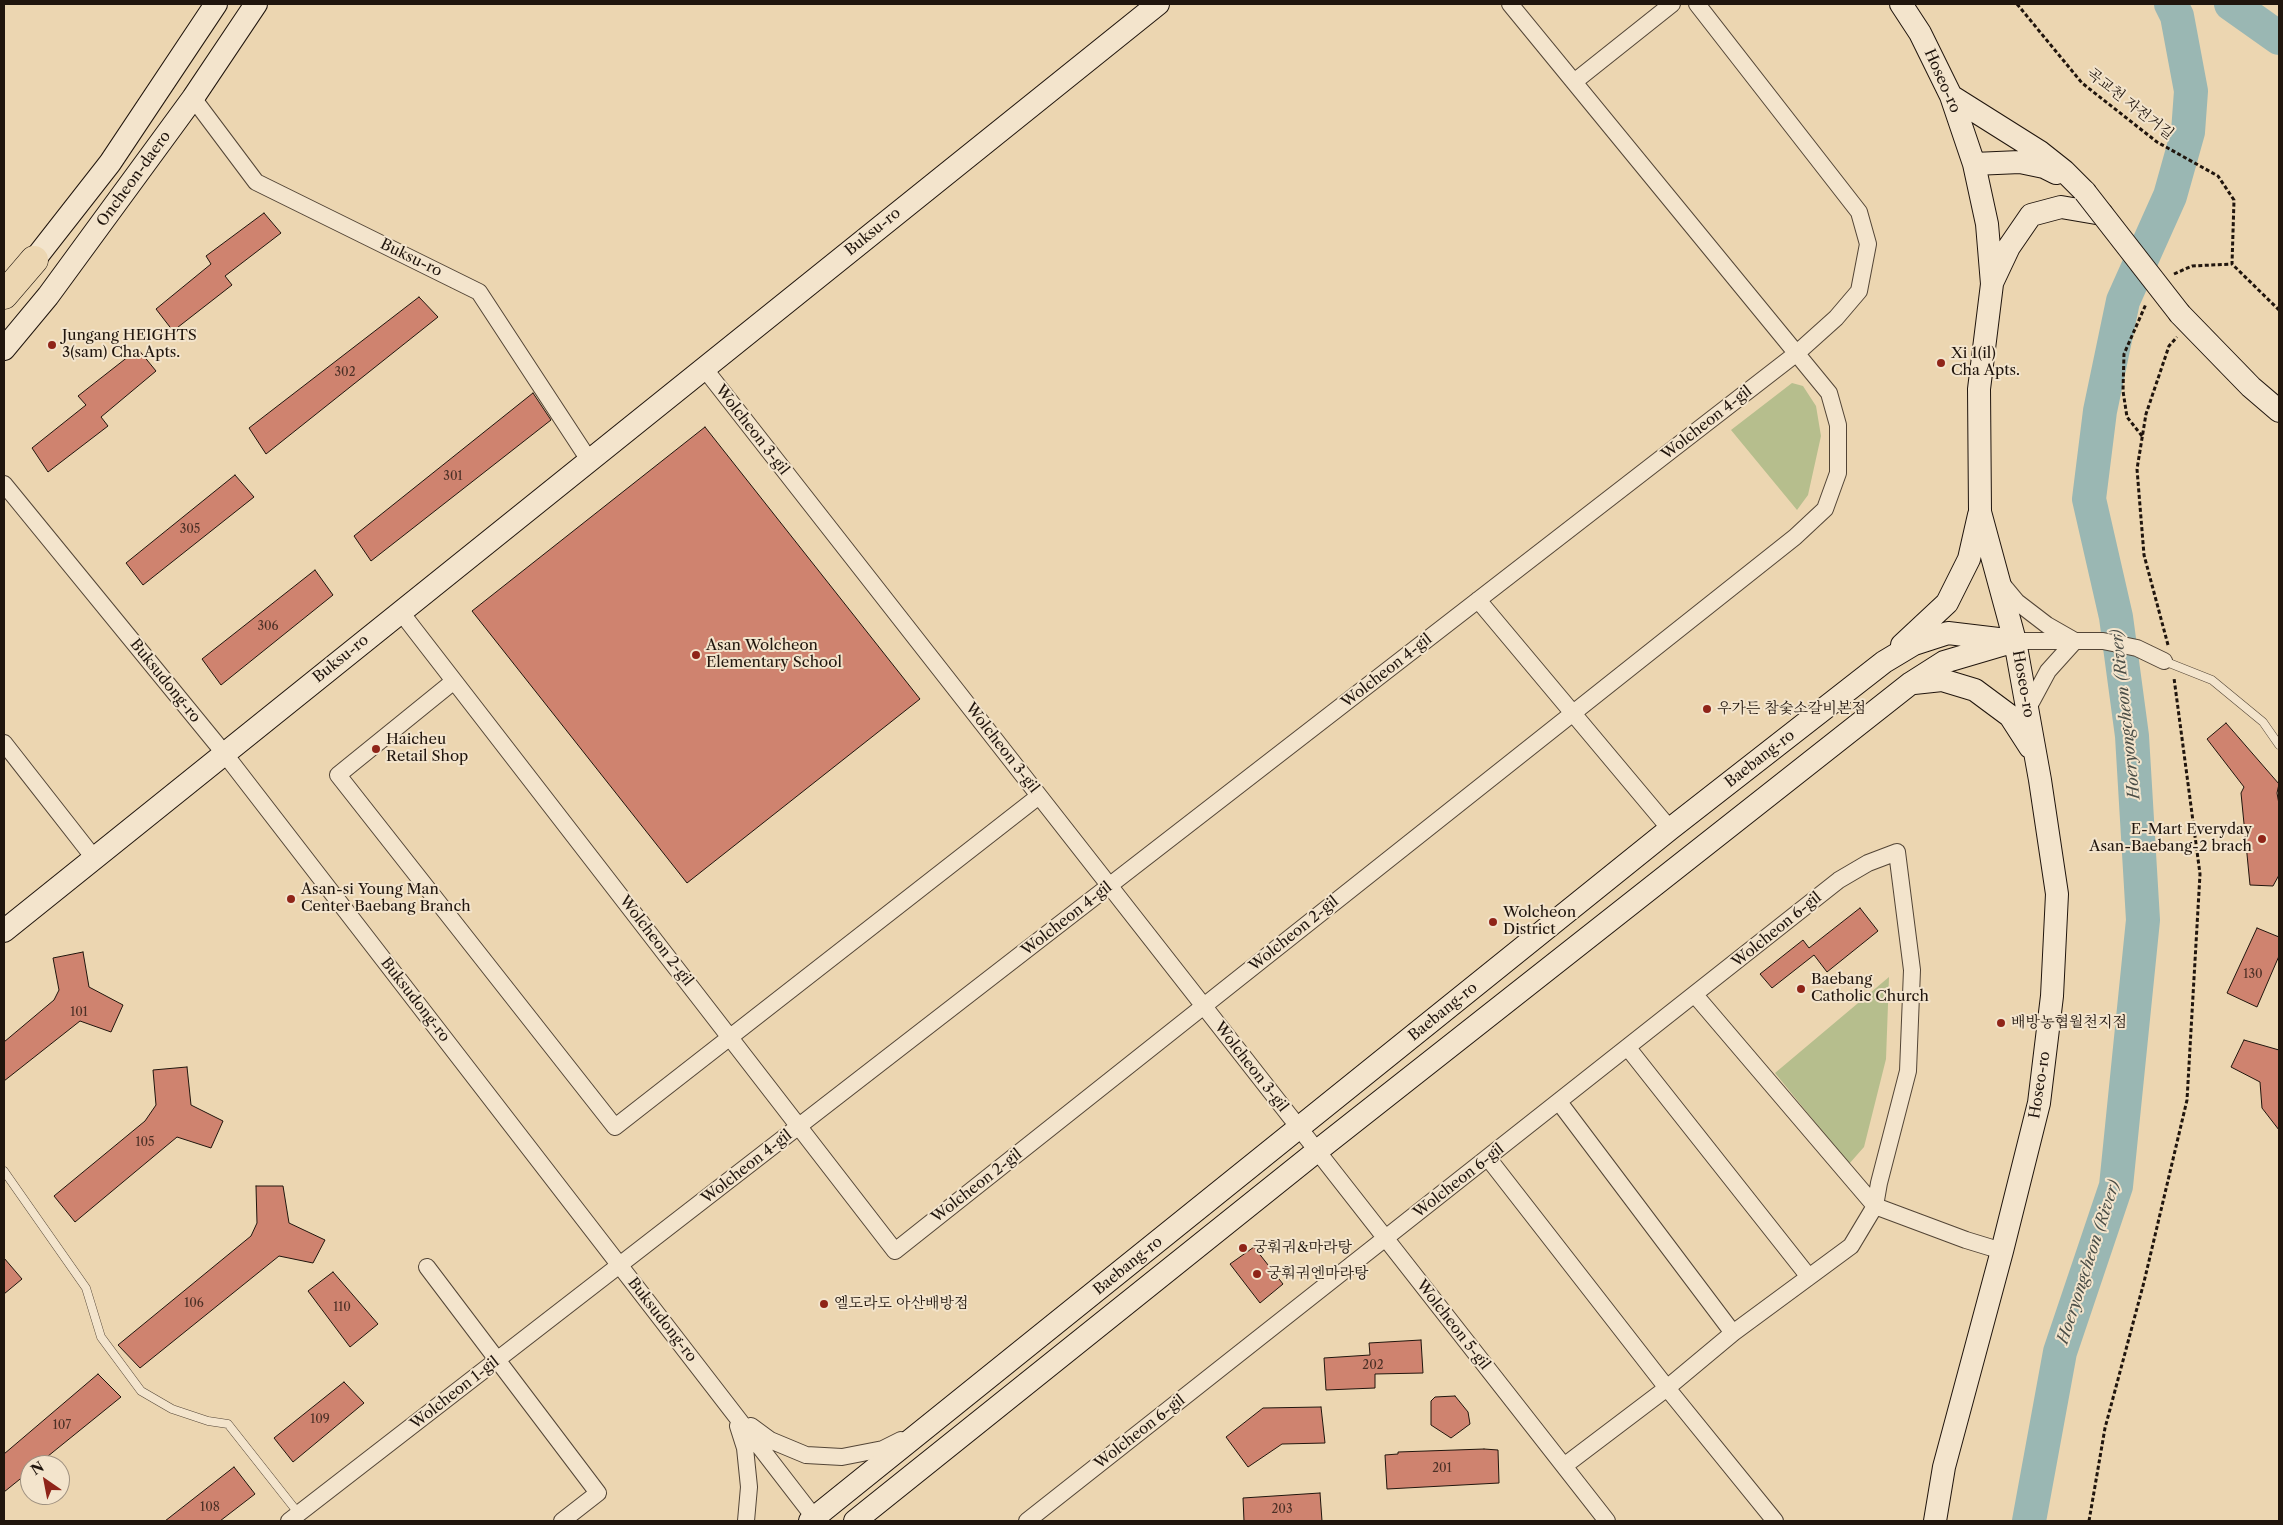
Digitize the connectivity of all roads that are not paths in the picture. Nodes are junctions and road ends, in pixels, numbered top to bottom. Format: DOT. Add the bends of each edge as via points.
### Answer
graph roads {
  1 [pos="216,4"];
  2 [pos="256,4"];
  3 [pos="1158,4"];
  4 [pos="1510,4"];
  5 [pos="1672,4"];
  6 [pos="1697,4"];
  7 [pos="1901,4"];
  8 [pos="1574,82"];
  9 [pos="1952,96"];
  10 [pos="193,98"];
  11 [pos="1974,164"];
  12 [pos="2080,200"];
  13 [pos="34,260"];
  14 [pos="1992,284"];
  15 [pos="4,294"];
  16 [pos="4,299"];
  17 [pos="4,350"];
  18 [pos="1797,353"];
  19 [pos="704,368"];
  20 [pos="2279,410"];
  21 [pos="588,460"];
  22 [pos="4,484"];
  23 [pos="1980,512"];
  24 [pos="1998,580"];
  25 [pos="1478,600"];
  26 [pos="400,611"];
  27 [pos="2015,641"];
  28 [pos="2075,642"];
  29 [pos="2168,662"];
  30 [pos="1879,666"];
  31 [pos="454,681"];
  32 [pos="1911,683"];
  33 [pos="2027,710"];
  34 [pos="1572,713"];
  35 [pos="4,744"];
  36 [pos="2279,745"];
  37 [pos="224,753"];
  38 [pos="2036,757"];
  39 [pos="1039,796"];
  40 [pos="1670,829"];
  41 [pos="94,858"];
  42 [pos="1109,886"];
  43 [pos="4,931"];
  44 [pos="1695,995"];
  45 [pos="1204,1006"];
  46 [pos="731,1038"];
  47 [pos="1628,1048"];
  48 [pos="1559,1102"];
  49 [pos="799,1126"];
  50 [pos="1300,1128"];
  51 [pos="1317,1151"];
  52 [pos="1488,1158"];
  53 [pos="4,1171"];
  54 [pos="1875,1206"];
  55 [pos="1386,1239"];
  56 [pos="2002,1250"];
  57 [pos="620,1265"];
  58 [pos="427,1267"];
  59 [pos="1809,1277"];
  60 [pos="1733,1333"];
  61 [pos="498,1360"];
  62 [pos="1667,1388"];
  63 [pos="733,1412"];
  64 [pos="926,1429"];
  65 [pos="1564,1466"];
  66 [pos="294,1518"];
  67 [pos="814,1520"];
  68 [pos="562,1521"];
  69 [pos="746,1521"];
  70 [pos="855,1521"];
  71 [pos="1027,1521"];
  72 [pos="1607,1521"];
  73 [pos="1775,1521"];
  74 [pos="1935,1521"];
  1 -- 13 [label="street, Oncheon-daero" via="110,163"];
  2 -- 10 [label="street, Oncheon-daero"];
  3 -- 19 [label="street, Buksu-ro"];
  4 -- 8 [label="street"];
  5 -- 8 [label="street"];
  6 -- 18 [label="street, Wolcheon 4-gil" via="1859,212 1866,236 1868,244 1859,290 1836,318"];
  7 -- 9 [label="street, Hoseo-ro" via="1920,33"];
  8 -- 18 [label="street"];
  9 -- 11 [label="street, Hoseo-ro"];
  9 -- 12 [label="street" via="2064,171"];
  10 -- 17 [label="street, Oncheon-daero" via="48,296"];
  10 -- 21 [label="street, Buksu-ro" via="256,182 478,292"];
  11 -- 12 [label="street" via="2020,162 2044,167 2066,178"];
  11 -- 14 [label="street, Hoseo-ro" via="1986,224"];
  12 -- 14 [label="street" via="2031,216 2009,246"];
  12 -- 20 [label="street, bridge" via="2102,214 2184,319 2251,387"];
  13 -- 15 [label="highway"];
  13 -- 16 [label="street, Oncheon-daero"];
  14 -- 23 [label="street" via="1978,389"];
  18 -- 25 [label="street, Wolcheon 4-gil"];
  18 -- 34 [label="street, Wolcheon 2-gil" via="1829,393 1838,425 1838,473 1825,509 1796,537"];
  19 -- 21 [label="street, Buksu-ro"];
  19 -- 39 [label="street, Wolcheon 3-gil"];
  21 -- 26 [label="street, Buksu-ro"];
  22 -- 37 [label="street, Buksudong-ro"];
  23 -- 24 [label="street, Hoseo-ro"];
  23 -- 30 [label="street" via="1969,559 1947,603"];
  24 -- 27 [label="street, Hoseo-ro"];
  24 -- 28 [label="street" via="2017,602 2047,626"];
  25 -- 34 [label="street"];
  25 -- 42 [label="street, Wolcheon 4-gil"];
  26 -- 31 [label="street, Wolcheon 2-gil"];
  26 -- 37 [label="street, Buksu-ro"];
  27 -- 28 [label="street"];
  27 -- 30 [label="street, Baebang-ro" via="1948,633 1914,644"];
  27 -- 32 [label="street, Baebang-ro" via="1944,662"];
  27 -- 33 [label="street, Hoseo-ro"];
  28 -- 29 [label="street" via="2103,642 2137,648"];
  28 -- 33 [label="street" via="2048,671"];
  29 -- 36 [label="lane" via="2212,680 2263,722"];
  30 -- 40 [label="street, Baebang-ro"];
  31 -- 46 [label="street, Wolcheon 2-gil"];
  31 -- 46 [label="street" via="338,775 615,1127"];
  32 -- 38 [label="street" via="1942,680 1975,690 2010,716"];
  32 -- 51 [label="street, Baebang-ro"];
  33 -- 38 [label="street, Hoseo-ro"];
  34 -- 40 [label="street"];
  34 -- 45 [label="street, Wolcheon 2-gil"];
  35 -- 41 [label="street"];
  37 -- 41 [label="street, Buksu-ro"];
  37 -- 57 [label="street, Buksudong-ro"];
  38 -- 56 [label="street, Hoseo-ro" via="2057,894 2052,996 2039,1103"];
  39 -- 42 [label="street, Wolcheon 3-gil"];
  39 -- 46 [label="street"];
  40 -- 50 [label="street, Baebang-ro"];
  41 -- 43 [label="street, Buksu-ro"];
  42 -- 45 [label="street, Wolcheon 3-gil"];
  42 -- 49 [label="street, Wolcheon 4-gil"];
  44 -- 47 [label="street, Wolcheon 6-gil"];
  44 -- 54 [label="street"];
  44 -- 54 [label="street, Wolcheon 6-gil" via="1839,880 1868,863 1897,852 1912,970 1908,1071"];
  45 -- 49 [label="street, Wolcheon 2-gil" via="895,1251"];
  45 -- 50 [label="street, Wolcheon 3-gil"];
  46 -- 49 [label="street, Wolcheon 2-gil"];
  47 -- 48 [label="street, Wolcheon 6-gil"];
  47 -- 59 [label="street"];
  48 -- 52 [label="street, Wolcheon 6-gil"];
  48 -- 60 [label="street"];
  49 -- 57 [label="street, Wolcheon 4-gil"];
  50 -- 51 [label="street, Wolcheon 5-gil"];
  50 -- 64 [label="street, Baebang-ro"];
  51 -- 55 [label="street, Wolcheon 5-gil"];
  51 -- 70 [label="street, Baebang-ro"];
  52 -- 55 [label="street, Wolcheon 6-gil"];
  52 -- 62 [label="street"];
  53 -- 66 [label="lane" via="86,1288 101,1337 141,1392 172,1408 208,1421 228,1424"];
  54 -- 56 [label="street"];
  54 -- 59 [label="street" via="1851,1246"];
  55 -- 65 [label="street, Wolcheon 5-gil"];
  55 -- 71 [label="street, Wolcheon 6-gil"];
  56 -- 74 [label="street, Hoseo-ro" via="1944,1467"];
  57 -- 61 [label="street, Wolcheon 1-gil"];
  57 -- 63 [label="street, Buksudong-ro"];
  58 -- 61 [label="street"];
  59 -- 60 [label="street"];
  60 -- 62 [label="street"];
  61 -- 66 [label="street, Wolcheon 1-gil"];
  61 -- 68 [label="street" via="598,1493"];
  62 -- 65 [label="street"];
  62 -- 73 [label="street"];
  63 -- 64 [label="street" via="770,1440 806,1455 842,1457 883,1449"];
  63 -- 67 [label="street, Buksudong-ro"];
  63 -- 69 [label="street" via="746,1448 750,1487"];
  64 -- 67 [label="street, Baebang-ro"];
  65 -- 72 [label="street, Wolcheon 5-gil"];
}
